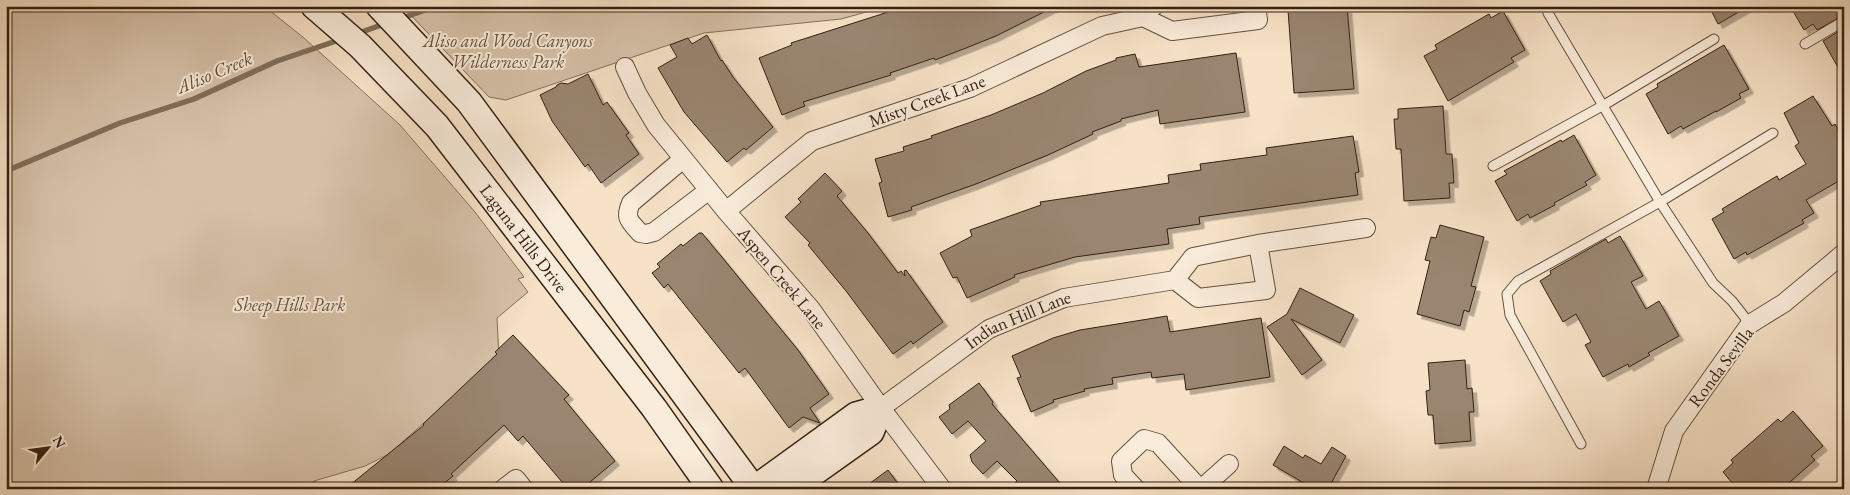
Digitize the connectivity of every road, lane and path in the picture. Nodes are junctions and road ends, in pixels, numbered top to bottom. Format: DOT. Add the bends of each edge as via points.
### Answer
graph roads {
  1 [pos="314,6"];
  2 [pos="379,6"];
  3 [pos="1256,6"];
  4 [pos="1548,6"];
  5 [pos="1149,11"];
  6 [pos="1844,21"];
  7 [pos="1714,39"];
  8 [pos="1805,44"];
  9 [pos="625,67"];
  10 [pos="1604,105"];
  11 [pos="1773,132"];
  12 [pos="683,159"];
  13 [pos="1494,166"];
  14 [pos="709,190"];
  15 [pos="1660,202"];
  16 [pos="726,211"];
  17 [pos="1366,228"];
  18 [pos="1258,244"];
  19 [pos="1844,253"];
  20 [pos="1175,280"];
  21 [pos="1750,324"];
  22 [pos="881,408"];
  23 [pos="1581,444"];
  24 [pos="1229,464"];
  25 [pos="503,489"];
  26 [pos="524,489"];
  27 [pos="711,489"];
  28 [pos="754,489"];
  29 [pos="791,489"];
  30 [pos="942,489"];
  31 [pos="1136,489"];
  32 [pos="1201,489"];
  33 [pos="1656,489"];
  1 -- 27 [label="main road, Laguna Hills Drive" via="360,46 437,126 654,408"];
  2 -- 28 [label="main road, Laguna Hills Drive" via="475,110"];
  3 -- 5 [label="street, Misty Creek Lane" via="1258,20 1172,31"];
  4 -- 10 [label="lane" via="1548,13"];
  5 -- 16 [label="street, Misty Creek Lane" via="1102,26 970,88 812,141"];
  6 -- 8 [label="lane"];
  7 -- 10 [label="lane"];
  9 -- 12 [label="street, Aspen Creek Lane" via="656,126"];
  10 -- 13 [label="lane"];
  10 -- 15 [label="lane"];
  11 -- 15 [label="lane"];
  12 -- 14 [label="street, Aspen Creek Lane"];
  12 -- 14 [label="street" via="631,204 627,218 640,233 654,232"];
  14 -- 16 [label="street, Aspen Creek Lane"];
  15 -- 21 [label="lane" via="1713,283"];
  15 -- 23 [label="lane" via="1518,281 1507,294 1510,315"];
  16 -- 22 [label="street, Aspen Creek Lane" via="811,309"];
  17 -- 18 [label="street"];
  18 -- 20 [label="street" via="1193,257"];
  18 -- 20 [label="street" via="1266,290 1198,298"];
  19 -- 21 [label="street, Ronda Sevilla" via="1784,304"];
  20 -- 22 [label="street, Indian Hill Lane" via="1064,298 989,329"];
  21 -- 33 [label="street, Ronda Sevilla" via="1674,430"];
  22 -- 28 [label="main road, Indian Hill Lane" via="856,415"];
  22 -- 29 [label="main road" via="871,432"];
  22 -- 30 [label="street, Aspen Creek Lane"];
  24 -- 32 [label="street"];
  25 -- 26 [label="street" via="516,479"];
  31 -- 32 [label="street" via="1123,475 1121,461 1144,439 1158,442"];
}
